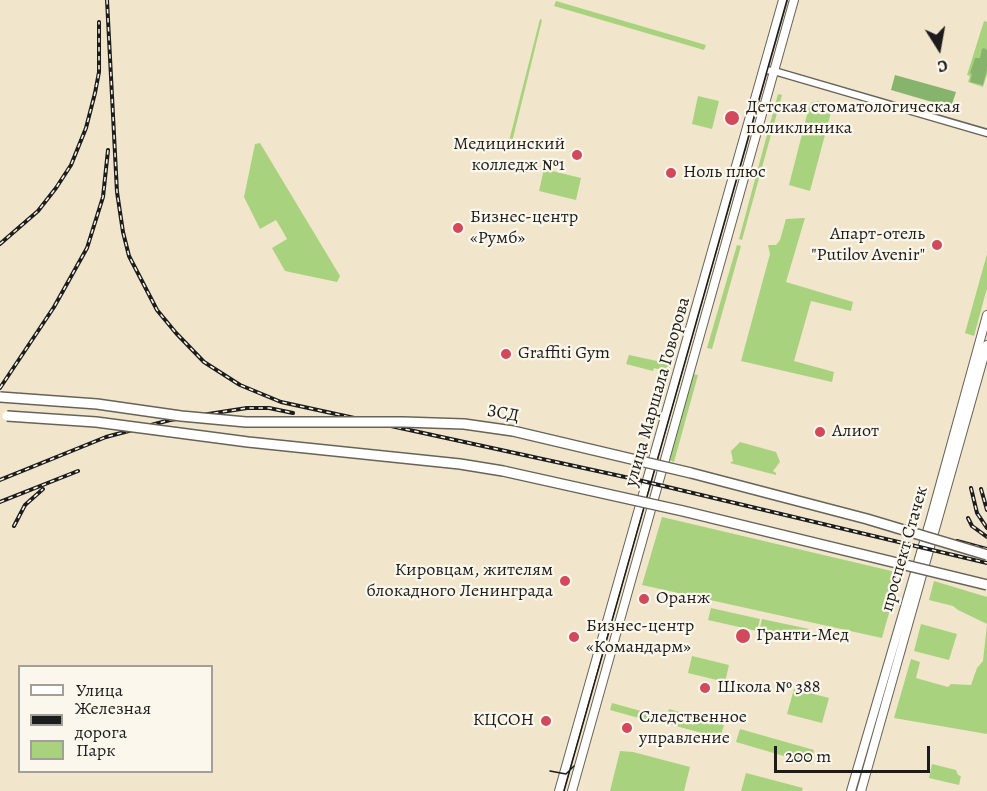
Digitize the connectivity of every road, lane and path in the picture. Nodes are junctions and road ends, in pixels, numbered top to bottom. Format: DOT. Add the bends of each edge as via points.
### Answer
graph roads {
  1 [pos="783,0"];
  2 [pos="794,0"];
  3 [pos="767,60"];
  4 [pos="775,68"];
  5 [pos="764,70"];
  6 [pos="987,133"];
  7 [pos="987,315"];
  8 [pos="987,345"];
  9 [pos="0,397"];
  10 [pos="7,416"];
  11 [pos="987,555"];
  12 [pos="987,585"];
  13 [pos="560,791"];
  14 [pos="572,791"];
  15 [pos="851,791"];
  16 [pos="861,791"];
  1 -- 3 [label="main road, улица Маршала Говорова"];
  2 -- 4 [label="main road, улица Маршала Говорова"];
  3 -- 4 [label="street"];
  3 -- 5 [label="main road, улица Маршала Говорова"];
  4 -- 5 [label="street"];
  4 -- 6 [label="street"];
  4 -- 14 [label="main road, улица Маршала Говорова"];
  5 -- 13 [label="main road, улица Маршала Говорова"];
  7 -- 15 [label="main road, проспект Стачек"];
  8 -- 16 [label="main road, проспект Стачек"];
  9 -- 11 [label="highway, ЗСД, bridge" via="246,422 464,424 691,473"];
  10 -- 12 [label="highway, bridge" via="96,422 502,471"];
}
